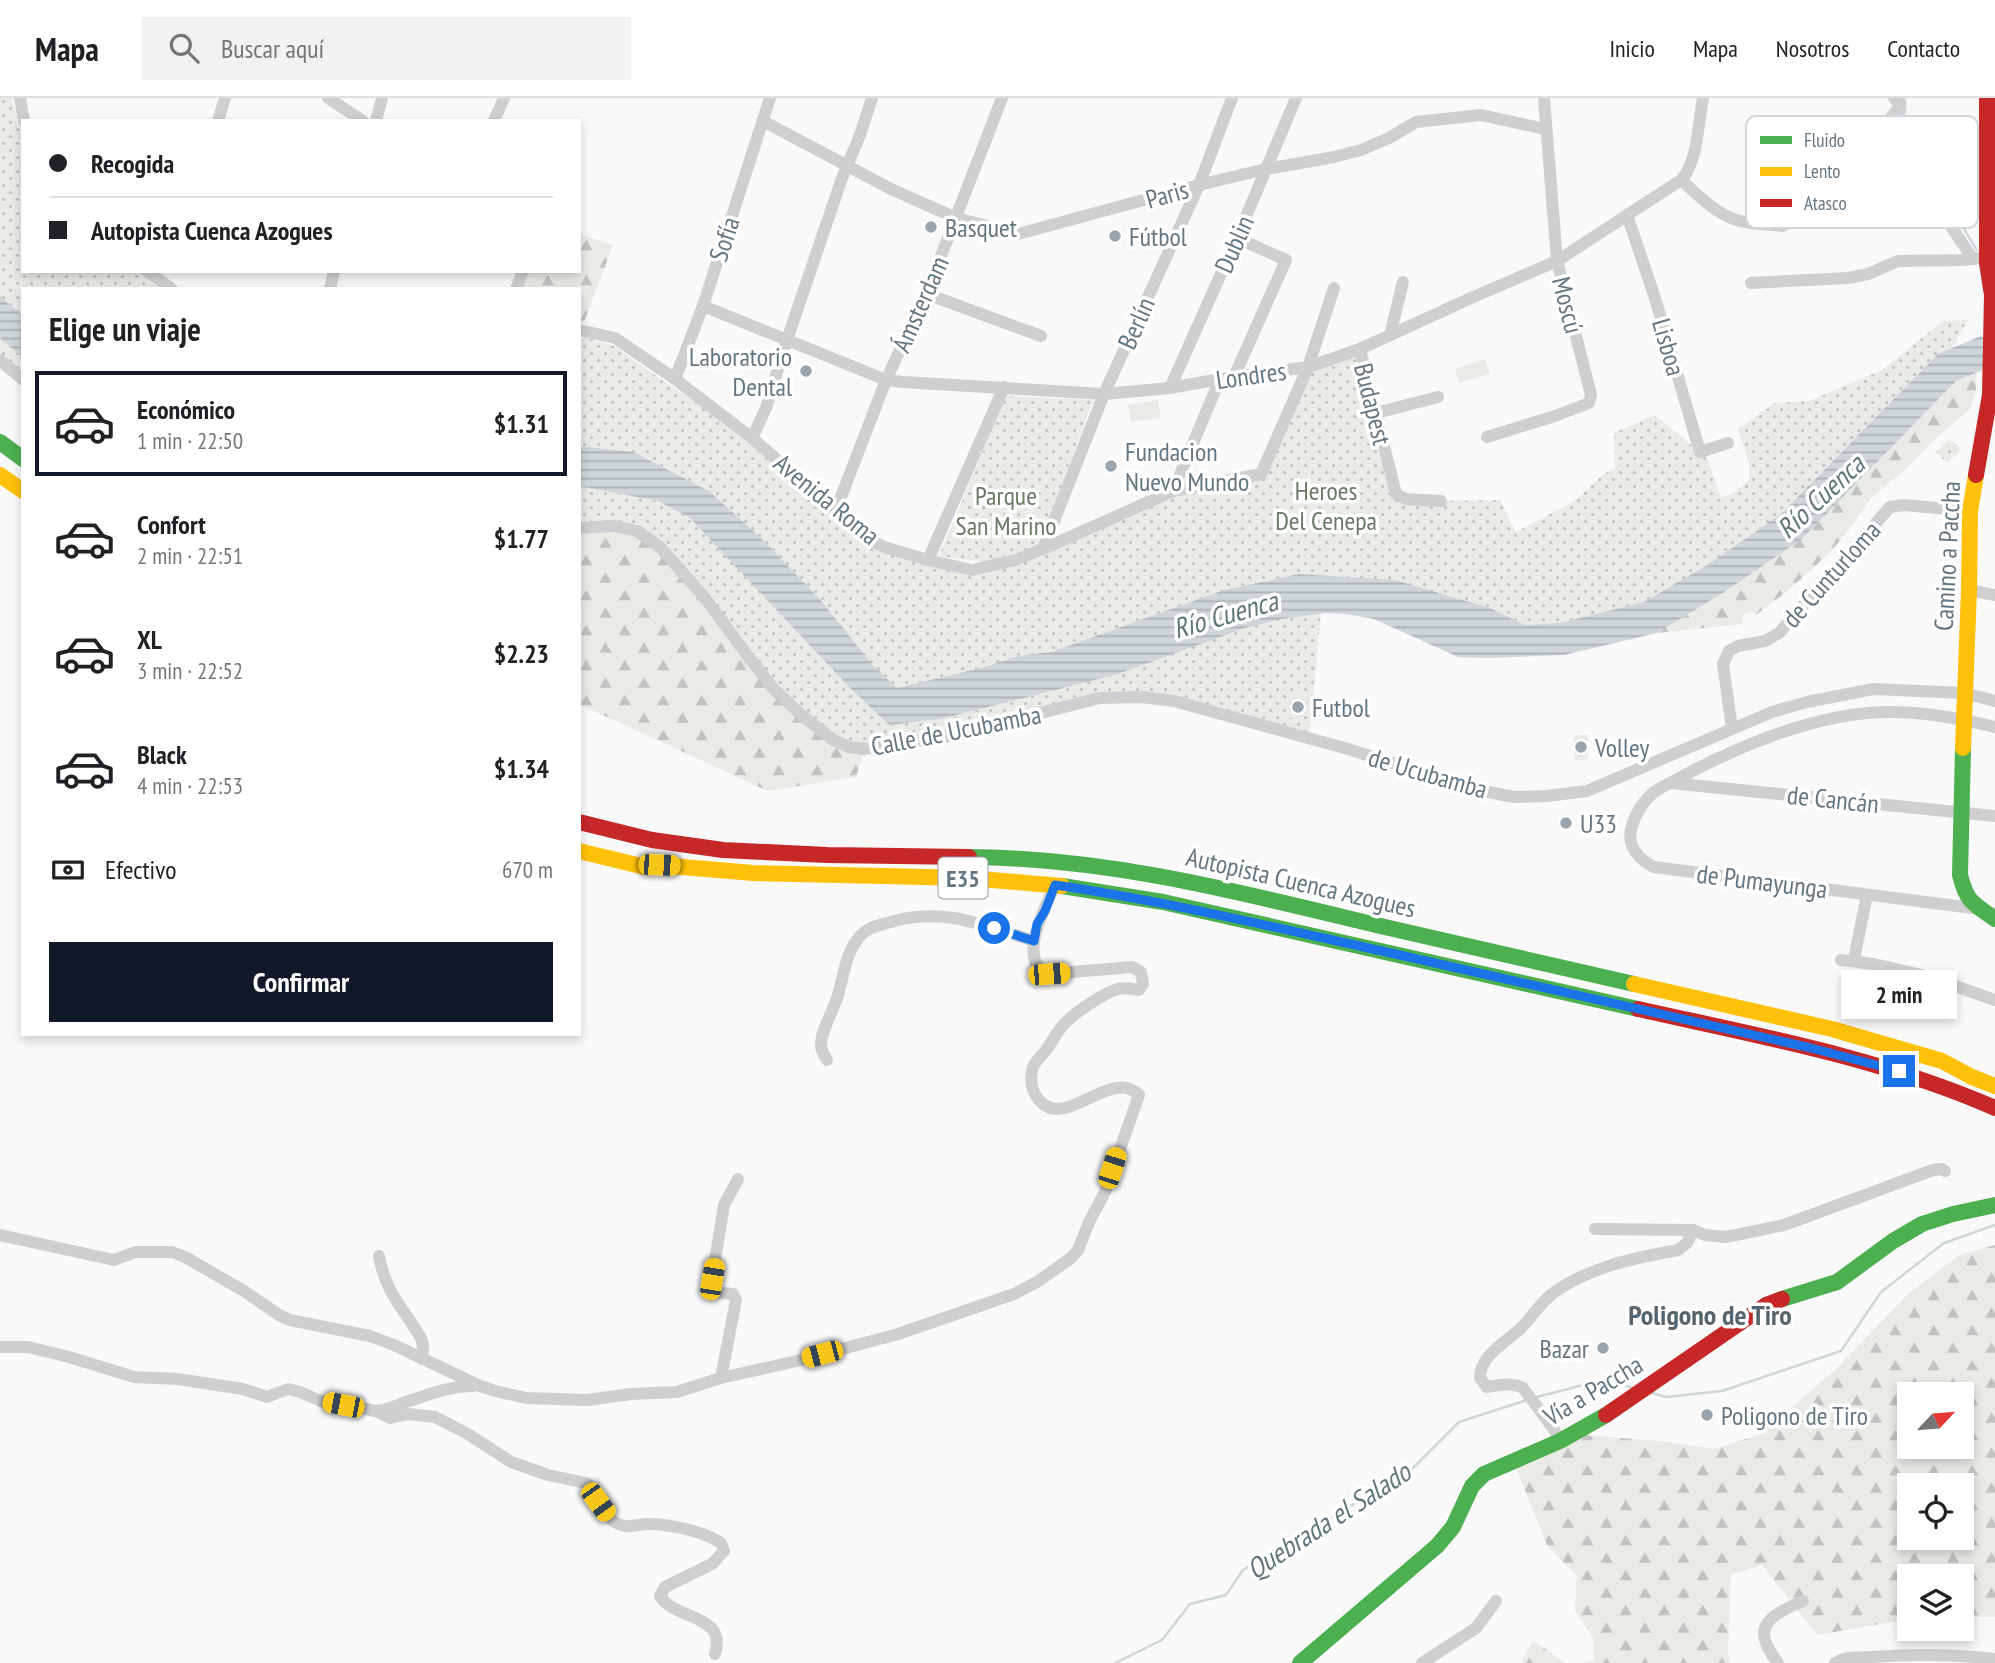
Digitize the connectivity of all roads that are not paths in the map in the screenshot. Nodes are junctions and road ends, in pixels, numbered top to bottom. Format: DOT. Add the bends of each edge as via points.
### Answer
graph roads {
  1 [pos="20,98"];
  2 [pos="225,98"];
  3 [pos="328,98"];
  4 [pos="382,98"];
  5 [pos="503,98"];
  6 [pos="770,98"];
  7 [pos="872,98"];
  8 [pos="1002,98"];
  9 [pos="1232,98"];
  10 [pos="1296,98"];
  11 [pos="1544,98"];
  12 [pos="1703,98"];
  13 [pos="1894,98"];
  14 [pos="1987,98"];
  15 [pos="1892,116"];
  16 [pos="24,119"];
  17 [pos="219,119"];
  18 [pos="360,119"];
  19 [pos="377,119"];
  20 [pos="495,119"];
  21 [pos="762,121"];
  22 [pos="1545,129"];
  23 [pos="847,166"];
  24 [pos="1266,169"];
  25 [pos="1681,180"];
  26 [pos="1199,185"];
  27 [pos="1627,215"];
  28 [pos="956,218"];
  29 [pos="1746,222"];
  30 [pos="1955,228"];
  31 [pos="1237,238"];
  32 [pos="1557,261"];
  33 [pos="1986,261"];
  34 [pos="1404,282"];
  35 [pos="1751,283"];
  36 [pos="1334,288"];
  37 [pos="927,292"];
  38 [pos="703,306"];
  39 [pos="581,330"];
  40 [pos="1041,335"];
  41 [pos="1390,335"];
  42 [pos="787,340"];
  43 [pos="1360,349"];
  44 [pos="0,360"];
  45 [pos="1308,367"];
  46 [pos="1234,377"];
  47 [pos="21,378"];
  48 [pos="675,379"];
  49 [pos="1220,379"];
  50 [pos="887,380"];
  51 [pos="1004,387"];
  52 [pos="1170,388"];
  53 [pos="1104,394"];
  54 [pos="1438,397"];
  55 [pos="1376,414"];
  56 [pos="1487,437"];
  57 [pos="752,438"];
  58 [pos="0,443"];
  59 [pos="1728,443"];
  60 [pos="21,458"];
  61 [pos="0,475"];
  62 [pos="21,490"];
  63 [pos="1173,491"];
  64 [pos="1441,501"];
  65 [pos="836,510"];
  66 [pos="1970,511"];
  67 [pos="581,528"];
  68 [pos="1043,549"];
  69 [pos="928,560"];
  70 [pos="1969,590"];
  71 [pos="1995,595"];
  72 [pos="1964,694"];
  73 [pos="1174,701"];
  74 [pos="1995,701"];
  75 [pos="1964,719"];
  76 [pos="1995,727"];
  77 [pos="1732,729"];
  78 [pos="1671,783"];
  79 [pos="1960,811"];
  80 [pos="1995,816"];
  81 [pos="581,822"];
  82 [pos="581,851"];
  83 [pos="1055,885"];
  84 [pos="1867,895"];
  85 [pos="1988,910"];
  86 [pos="1995,919"];
  87 [pos="1034,941"];
  88 [pos="1855,954"];
  89 [pos="1841,960"];
  90 [pos="1995,1000"];
  91 [pos="827,1060"];
  92 [pos="1942,1061"];
  93 [pos="1995,1071"];
  94 [pos="1995,1086"];
  95 [pos="1995,1110"];
  96 [pos="1945,1171"];
  97 [pos="738,1179"];
  98 [pos="1995,1205"];
  99 [pos="1595,1229"];
  100 [pos="1693,1230"];
  101 [pos="0,1235"];
  102 [pos="379,1256"];
  103 [pos="0,1347"];
  104 [pos="422,1359"];
  105 [pos="721,1378"];
  106 [pos="480,1386"];
  107 [pos="376,1411"];
  108 [pos="1560,1441"];
  109 [pos="1496,1601"];
  110 [pos="1803,1601"];
  111 [pos="715,1654"];
  112 [pos="1995,1659"];
  113 [pos="1300,1663"];
  114 [pos="1422,1663"];
  115 [pos="1778,1663"];
  116 [pos="1835,1663"];
  1 -- 16 [label="street"];
  2 -- 17 [label="street"];
  3 -- 18 [label="street"];
  4 -- 19 [label="street"];
  5 -- 20 [label="street"];
  6 -- 21 [label="street, Sofía"];
  7 -- 23 [label="street"];
  8 -- 28 [label="street, Ámsterdam"];
  9 -- 26 [label="street, Berlín"];
  10 -- 24 [label="street, Dublin"];
  11 -- 22 [label="street, Moscú"];
  12 -- 25 [label="street" via="1693,160"];
  13 -- 15 [label="street" via="1900,104"];
  14 -- 33 [label="main road, Camino a Paccha"];
  21 -- 23 [label="street, Paris"];
  21 -- 38 [label="street, Sofía"];
  22 -- 24 [label="street, Paris" via="1481,115 1416,122 1361,150"];
  22 -- 32 [label="street, Moscú"];
  23 -- 28 [label="street, Paris"];
  23 -- 42 [label="street"];
  24 -- 26 [label="street, Paris"];
  24 -- 31 [label="street, Dublin"];
  25 -- 27 [label="street, Londres"];
  25 -- 29 [label="street" via="1715,209"];
  26 -- 28 [label="street, Paris" via="1018,234"];
  26 -- 53 [label="street, Berlín"];
  27 -- 32 [label="street, Londres"];
  27 -- 59 [label="street, Lisboa" via="1700,452"];
  28 -- 37 [label="street, Ámsterdam"];
  30 -- 33 [label="street"];
  31 -- 46 [label="street" via="1286,260"];
  31 -- 52 [label="street, Dublin"];
  32 -- 41 [label="street, Londres"];
  32 -- 56 [label="street, Moscú" via="1590,403"];
  33 -- 35 [label="street" via="1898,261 1848,278"];
  33 -- 66 [label="main road, Camino a Paccha" via="1992,307 1990,395"];
  34 -- 41 [label="street"];
  36 -- 45 [label="street"];
  37 -- 40 [label="street"];
  37 -- 50 [label="street, Ámsterdam"];
  38 -- 42 [label="street, Londres"];
  38 -- 48 [label="street, Sofía"];
  39 -- 48 [label="street, Avenida Roma" via="615,338"];
  41 -- 43 [label="street, Londres"];
  42 -- 50 [label="street, Londres"];
  42 -- 57 [label="street"];
  43 -- 45 [label="street, Londres"];
  43 -- 55 [label="street, Budapest"];
  44 -- 47 [label="street"];
  45 -- 46 [label="street, Londres"];
  45 -- 63 [label="street, Avenida Roma" via="1261,474"];
  46 -- 49 [label="street, Londres"];
  48 -- 57 [label="street, Avenida Roma"];
  49 -- 52 [label="street, Londres"];
  49 -- 63 [label="street"];
  50 -- 51 [label="street, Londres"];
  50 -- 65 [label="street, Ámsterdam"];
  51 -- 53 [label="street, Londres"];
  51 -- 69 [label="street"];
  52 -- 53 [label="street, Londres"];
  53 -- 68 [label="street, Berlín"];
  54 -- 55 [label="street"];
  55 -- 64 [label="street, Budapest" via="1396,494"];
  57 -- 65 [label="street, Avenida Roma"];
  58 -- 60 [label="main road"];
  61 -- 62 [label="main road"];
  63 -- 68 [label="street, Avenida Roma"];
  65 -- 69 [label="street, Avenida Roma" via="867,538"];
  66 -- 70 [label="main road, Camino a Paccha"];
  66 -- 77 [label="street, de Cunturloma" via="1890,507 1779,633 1729,651 1723,664"];
  67 -- 73 [label="street, Calle de Ucubamba" via="614,526 637,531 660,547 773,688 833,740 849,747 864,749 950,736 1100,698"];
  68 -- 69 [label="street, Avenida Roma" via="972,570"];
  70 -- 71 [label="street"];
  70 -- 72 [label="main road, Camino a Paccha"];
  72 -- 74 [label="street, de Ucubamba"];
  72 -- 75 [label="main road, Camino a Paccha"];
  72 -- 77 [label="street, de Ucubamba" via="1873,689 1807,702"];
  73 -- 77 [label="street, de Ucubamba" via="1393,763 1452,785 1514,797 1587,791"];
  75 -- 76 [label="street"];
  75 -- 78 [label="street" via="1888,712 1821,722 1770,737"];
  75 -- 79 [label="main road, Camino a Paccha"];
  78 -- 79 [label="street, de Cancán"];
  78 -- 84 [label="street, de Pumayunga" via="1654,792 1634,818 1630,833 1641,860 1654,867"];
  79 -- 80 [label="street, de Cancán"];
  79 -- 85 [label="main road, Camino a Paccha" via="1962,885 1972,903"];
  81 -- 92 [label="main road, Autopista Cuenca Azogues / E35" via="652,840 723,850 1010,857 1155,874 1794,1019"];
  82 -- 83 [label="main road, Autopista Cuenca Azogues / E35" via="645,867"];
  83 -- 87 [label="street"];
  83 -- 95 [label="main road, Autopista Cuenca Azogues / E35" via="1182,906 1811,1048 1948,1087"];
  84 -- 85 [label="street, de Pumayunga"];
  84 -- 88 [label="street"];
  85 -- 86 [label="main road, Camino a Paccha"];
  87 -- 91 [label="street" via="970,920 933,915 872,926 854,943 823,1034 821,1048"];
  87 -- 105 [label="street" via="1039,968 1049,974 1132,967 1141,972 1143,984 1139,989 1119,988 1080,1010 1034,1065 1032,1089 1051,1109 1065,1109 1121,1087 1139,1095 1105,1192 1078,1250 1014,1294 898,1334"];
  89 -- 90 [label="street" via="1930,977"];
  92 -- 93 [label="main road"];
  92 -- 94 [label="main road, Autopista Cuenca Azogues / E35"];
  96 -- 100 [label="street" via="1933,1170 1784,1226 1726,1237"];
  97 -- 105 [label="street" via="724,1205 711,1285 714,1292 733,1294 736,1300"];
  98 -- 108 [label="main road, Vía a Paccha" via="1967,1209 1912,1229 1849,1276 1766,1306 1643,1391"];
  99 -- 100 [label="street"];
  100 -- 108 [label="street" via="1678,1250 1599,1268 1575,1279 1550,1296 1529,1322 1489,1356 1480,1373 1482,1382 1487,1387 1518,1385"];
  101 -- 104 [label="street" via="114,1260 135,1252 172,1252 290,1320 370,1336"];
  102 -- 104 [label="street" via="390,1293 421,1338"];
  103 -- 107 [label="street" via="28,1347 134,1377 178,1379 267,1397 288,1390"];
  104 -- 106 [label="street"];
  105 -- 106 [label="street" via="677,1392 587,1400 526,1398"];
  106 -- 107 [label="street" via="437,1391"];
  107 -- 111 [label="street" via="390,1418 408,1414 435,1417 511,1462 586,1483 611,1520 626,1526 666,1525 722,1543 724,1550 712,1564 665,1587 660,1596 669,1606 712,1629 717,1638"];
  108 -- 113 [label="main road, Vía a Paccha" via="1483,1474 1437,1546"];
  109 -- 114 [label="street" via="1476,1628"];
  110 -- 115 [label="street" via="1770,1618 1764,1628 1765,1642"];
  112 -- 116 [label="street" via="1926,1654 1846,1656"];
}
